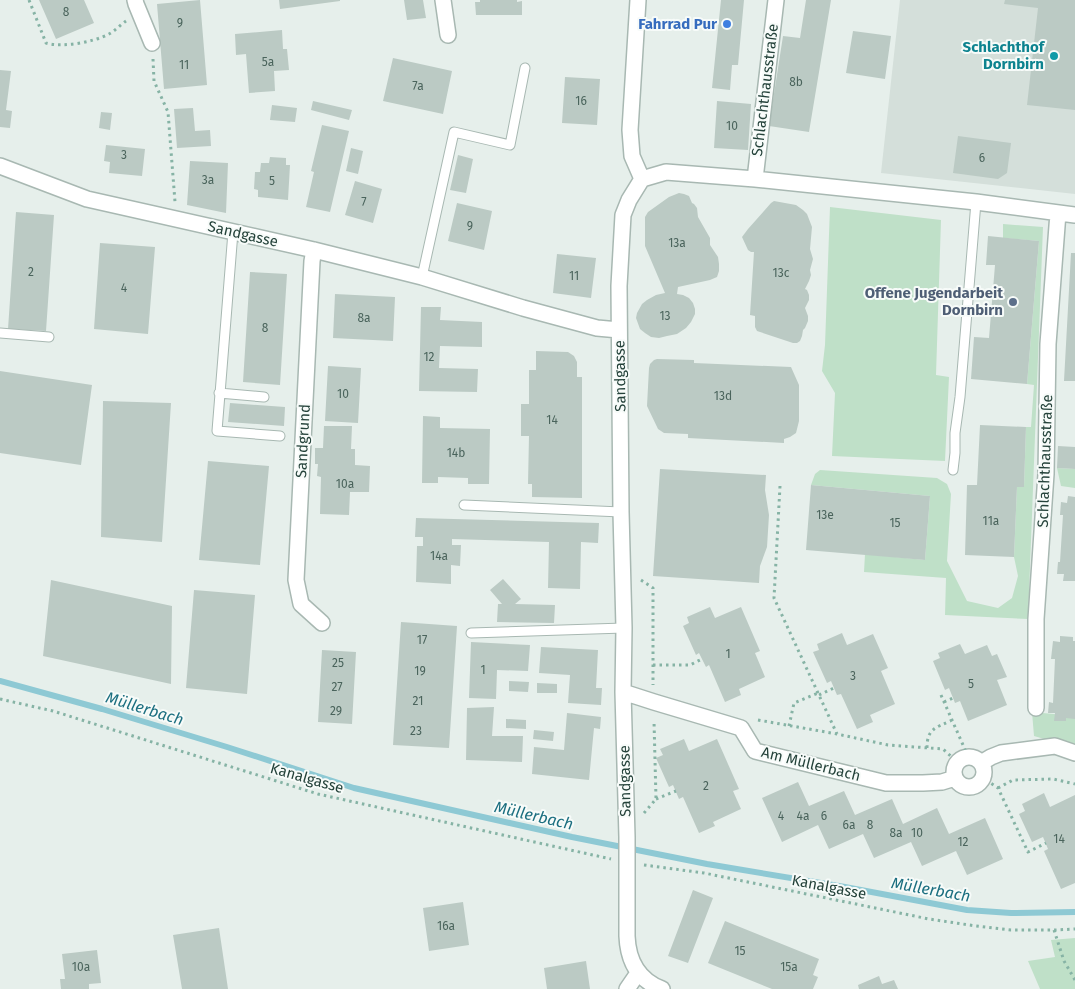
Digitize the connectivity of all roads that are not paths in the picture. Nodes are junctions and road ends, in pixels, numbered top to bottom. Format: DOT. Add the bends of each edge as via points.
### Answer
graph roads {
  1 [pos="443,0"];
  2 [pos="638,0"];
  3 [pos="776,0"];
  4 [pos="136,2"];
  5 [pos="448,35"];
  6 [pos="152,43"];
  7 [pos="525,68"];
  8 [pos="0,166"];
  9 [pos="642,179"];
  10 [pos="755,180"];
  11 [pos="976,202"];
  12 [pos="1058,213"];
  13 [pos="1075,215"];
  14 [pos="233,232"];
  15 [pos="314,250"];
  16 [pos="422,277"];
  17 [pos="619,330"];
  18 [pos="0,333"];
  19 [pos="50,337"];
  20 [pos="220,394"];
  21 [pos="264,397"];
  22 [pos="280,436"];
  23 [pos="953,470"];
  24 [pos="464,506"];
  25 [pos="621,512"];
  26 [pos="322,623"];
  27 [pos="624,628"];
  28 [pos="471,633"];
  29 [pos="623,692"];
  30 [pos="1036,708"];
  31 [pos="1075,752"];
  32 [pos="972,765"];
  33 [pos="955,778"];
  34 [pos="638,973"];
  35 [pos="627,989"];
  36 [pos="662,989"];
  1 -- 5 [label="street"];
  2 -- 9 [label="street" via="630,130 632,156"];
  3 -- 10 [label="street, Schlachthausstraße"];
  4 -- 6 [label="street"];
  7 -- 16 [label="lane" via="510,145 454,132"];
  8 -- 14 [label="street, Sandgasse" via="87,199"];
  9 -- 10 [label="street" via="666,172"];
  9 -- 17 [label="street" via="624,215"];
  10 -- 11 [label="street"];
  11 -- 12 [label="street"];
  11 -- 23 [label="lane"];
  12 -- 13 [label="street"];
  12 -- 30 [label="street, Schlachthausstraße" via="1048,344 1046,474 1036,619"];
  14 -- 15 [label="street, Sandgasse"];
  14 -- 20 [label="lane"];
  15 -- 16 [label="street, Sandgasse"];
  15 -- 26 [label="street, Sandgrund" via="296,580 301,604"];
  16 -- 17 [label="street, Sandgasse" via="597,328"];
  17 -- 25 [label="street, Sandgasse"];
  18 -- 19 [label="lane"];
  20 -- 21 [label="lane"];
  20 -- 22 [label="lane" via="217,431"];
  24 -- 25 [label="lane"];
  25 -- 27 [label="street, Sandgasse"];
  27 -- 28 [label="lane"];
  27 -- 29 [label="street, Sandgasse"];
  29 -- 33 [label="street, Am Müllerbach" via="741,728 755,751 886,783 942,782"];
  29 -- 34 [label="street, Sandgasse" via="627,947"];
  31 -- 32 [label="street, Am Müllerbach" via="1055,746 1001,754"];
  32 -- 33 [label="street" via="955,766"];
  32 -- 33 [label="street, Am Müllerbach" via="980,782 975,786 964,786"];
  34 -- 35 [label="street"];
  34 -- 36 [label="street"];
}
